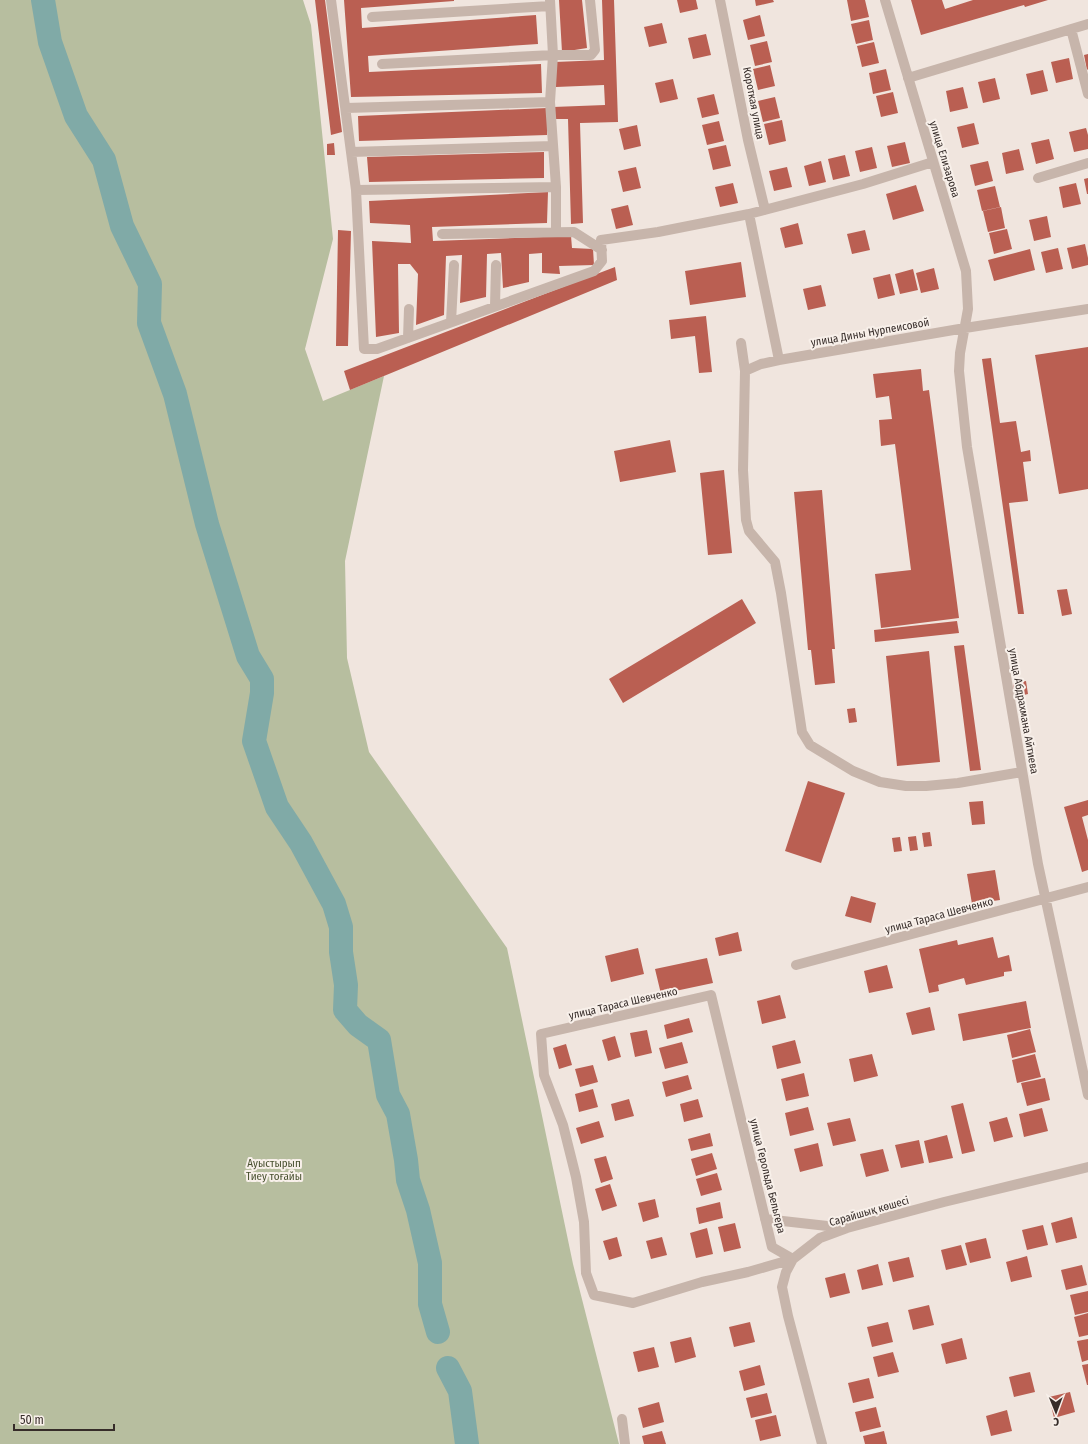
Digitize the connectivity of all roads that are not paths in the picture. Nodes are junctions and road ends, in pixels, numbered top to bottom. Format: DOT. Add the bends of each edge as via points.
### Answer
graph roads {
  1 [pos="331,0"];
  2 [pos="590,0"];
  3 [pos="720,0"];
  4 [pos="885,0"];
  5 [pos="550,3"];
  6 [pos="372,17"];
  7 [pos="1088,24"];
  8 [pos="1070,30"];
  9 [pos="552,55"];
  10 [pos="382,64"];
  11 [pos="908,78"];
  12 [pos="1088,94"];
  13 [pos="550,102"];
  14 [pos="346,108"];
  15 [pos="553,146"];
  16 [pos="351,152"];
  17 [pos="933,162"];
  18 [pos="1088,163"];
  19 [pos="1038,178"];
  20 [pos="556,187"];
  21 [pos="356,190"];
  22 [pos="765,210"];
  23 [pos="750,214"];
  24 [pos="556,232"];
  25 [pos="442,234"];
  26 [pos="601,245"];
  27 [pos="454,265"];
  28 [pos="496,265"];
  29 [pos="495,306"];
  30 [pos="408,309"];
  31 [pos="1088,309"];
  32 [pos="451,322"];
  33 [pos="965,328"];
  34 [pos="408,338"];
  35 [pos="741,343"];
  36 [pos="779,360"];
  37 [pos="745,371"];
  38 [pos="1022,772"];
  39 [pos="1088,887"];
  40 [pos="1044,898"];
  41 [pos="796,965"];
  42 [pos="711,995"];
  43 [pos="1088,1095"];
  44 [pos="1088,1167"];
  45 [pos="765,1218"];
  46 [pos="847,1228"];
  47 [pos="793,1259"];
  48 [pos="594,1295"];
  49 [pos="622,1418"];
  50 [pos="625,1444"];
  51 [pos="822,1444"];
  1 -- 14 [label="street"];
  2 -- 9 [label="street" via="595,50 591,55"];
  3 -- 22 [label="street, Короткая улица"];
  4 -- 11 [label="street, улица Елизарова"];
  5 -- 6 [label="street"];
  5 -- 9 [label="street"];
  7 -- 8 [label="street"];
  8 -- 11 [label="street"];
  8 -- 12 [label="street"];
  9 -- 10 [label="street"];
  9 -- 13 [label="street"];
  11 -- 17 [label="street, улица Елизарова"];
  13 -- 14 [label="street"];
  13 -- 15 [label="street"];
  14 -- 16 [label="street"];
  15 -- 16 [label="street"];
  15 -- 20 [label="street"];
  16 -- 21 [label="street"];
  17 -- 22 [label="street" via="864,184"];
  17 -- 33 [label="street, улица Елизарова" via="966,271 968,309"];
  18 -- 19 [label="street"];
  20 -- 21 [label="street"];
  20 -- 24 [label="street"];
  21 -- 34 [label="street" via="364,349 377,349"];
  22 -- 23 [label="street"];
  23 -- 26 [label="street"];
  23 -- 36 [label="street"];
  24 -- 25 [label="street"];
  24 -- 26 [label="street" via="574,232"];
  26 -- 29 [label="street" via="602,261 594,271"];
  27 -- 32 [label="street"];
  28 -- 29 [label="street"];
  29 -- 32 [label="street"];
  30 -- 34 [label="street"];
  31 -- 33 [label="street, улица Дины Нурпеисовой"];
  32 -- 34 [label="street"];
  33 -- 36 [label="street, улица Дины Нурпеисовой"];
  33 -- 38 [label="street, улица Абдрахмана Айтиева" via="959,371 967,447"];
  35 -- 37 [label="street"];
  36 -- 37 [label="street, улица Дины Нурпеисовой"];
  37 -- 38 [label="street" via="743,470 746,520 749,530 775,562 782,593 802,732 810,745 853,771 880,782 906,786 958,783"];
  38 -- 40 [label="street, улица Абдрахмана Айтиева"];
  39 -- 40 [label="street, улица Тараса Шевченко"];
  40 -- 41 [label="street, улица Тараса Шевченко"];
  40 -- 43 [label="street, улица Абдрахмана Айтиева"];
  42 -- 45 [label="street, улица Герольда Бельгера"];
  42 -- 48 [label="street, улица Тараса Шевченко" via="541,1034 544,1075 563,1125 576,1177 584,1222 586,1273"];
  44 -- 46 [label="street, Сарайшық көшесі"];
  45 -- 46 [label="street"];
  45 -- 47 [label="street, улица Герольда Бельгера" via="772,1247"];
  46 -- 47 [label="street, Сарайшық көшесі" via="820,1238"];
  47 -- 48 [label="street, Сарайшық көшесі" via="633,1302"];
  47 -- 51 [label="street" via="782,1287"];
  49 -- 50 [label="street"];
}
